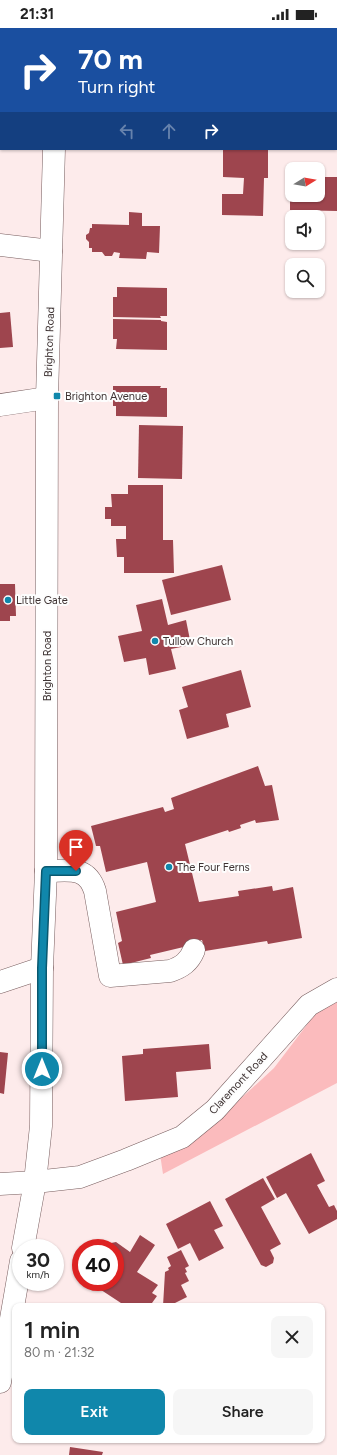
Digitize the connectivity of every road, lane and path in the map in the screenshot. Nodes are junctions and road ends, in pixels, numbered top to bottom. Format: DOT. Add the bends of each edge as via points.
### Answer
graph roads {
  1 [pos="54,150"];
  2 [pos="0,245"];
  3 [pos="51,251"];
  4 [pos="47,398"];
  5 [pos="0,406"];
  6 [pos="46,871"];
  7 [pos="194,950"];
  8 [pos="42,968"];
  9 [pos="0,982"];
  10 [pos="337,989"];
  11 [pos="35,1182"];
  12 [pos="0,1184"];
  13 [pos="25,1239"];
  14 [pos="16,1291"];
  15 [pos="14,1303"];
  16 [pos="12,1312"];
  17 [pos="0,1382"];
  1 -- 3 [label="street, Brighton Road"];
  2 -- 3 [label="street"];
  3 -- 4 [label="street, Brighton Road"];
  4 -- 5 [label="street"];
  4 -- 6 [label="street, Brighton Road"];
  6 -- 7 [label="street" via="76,871 93,883 110,976 178,968 186,963"];
  6 -- 8 [label="street, Brighton Road"];
  8 -- 9 [label="street"];
  8 -- 11 [label="street, Brighton Road" via="41,1126"];
  10 -- 11 [label="street, Claremont Road" via="309,1005 215,1110 182,1137 80,1177"];
  11 -- 12 [label="street, Claremont Road"];
  11 -- 13 [label="street, Brighton Road"];
  14 -- 15 [label="street"];
  16 -- 17 [label="street"];
}
